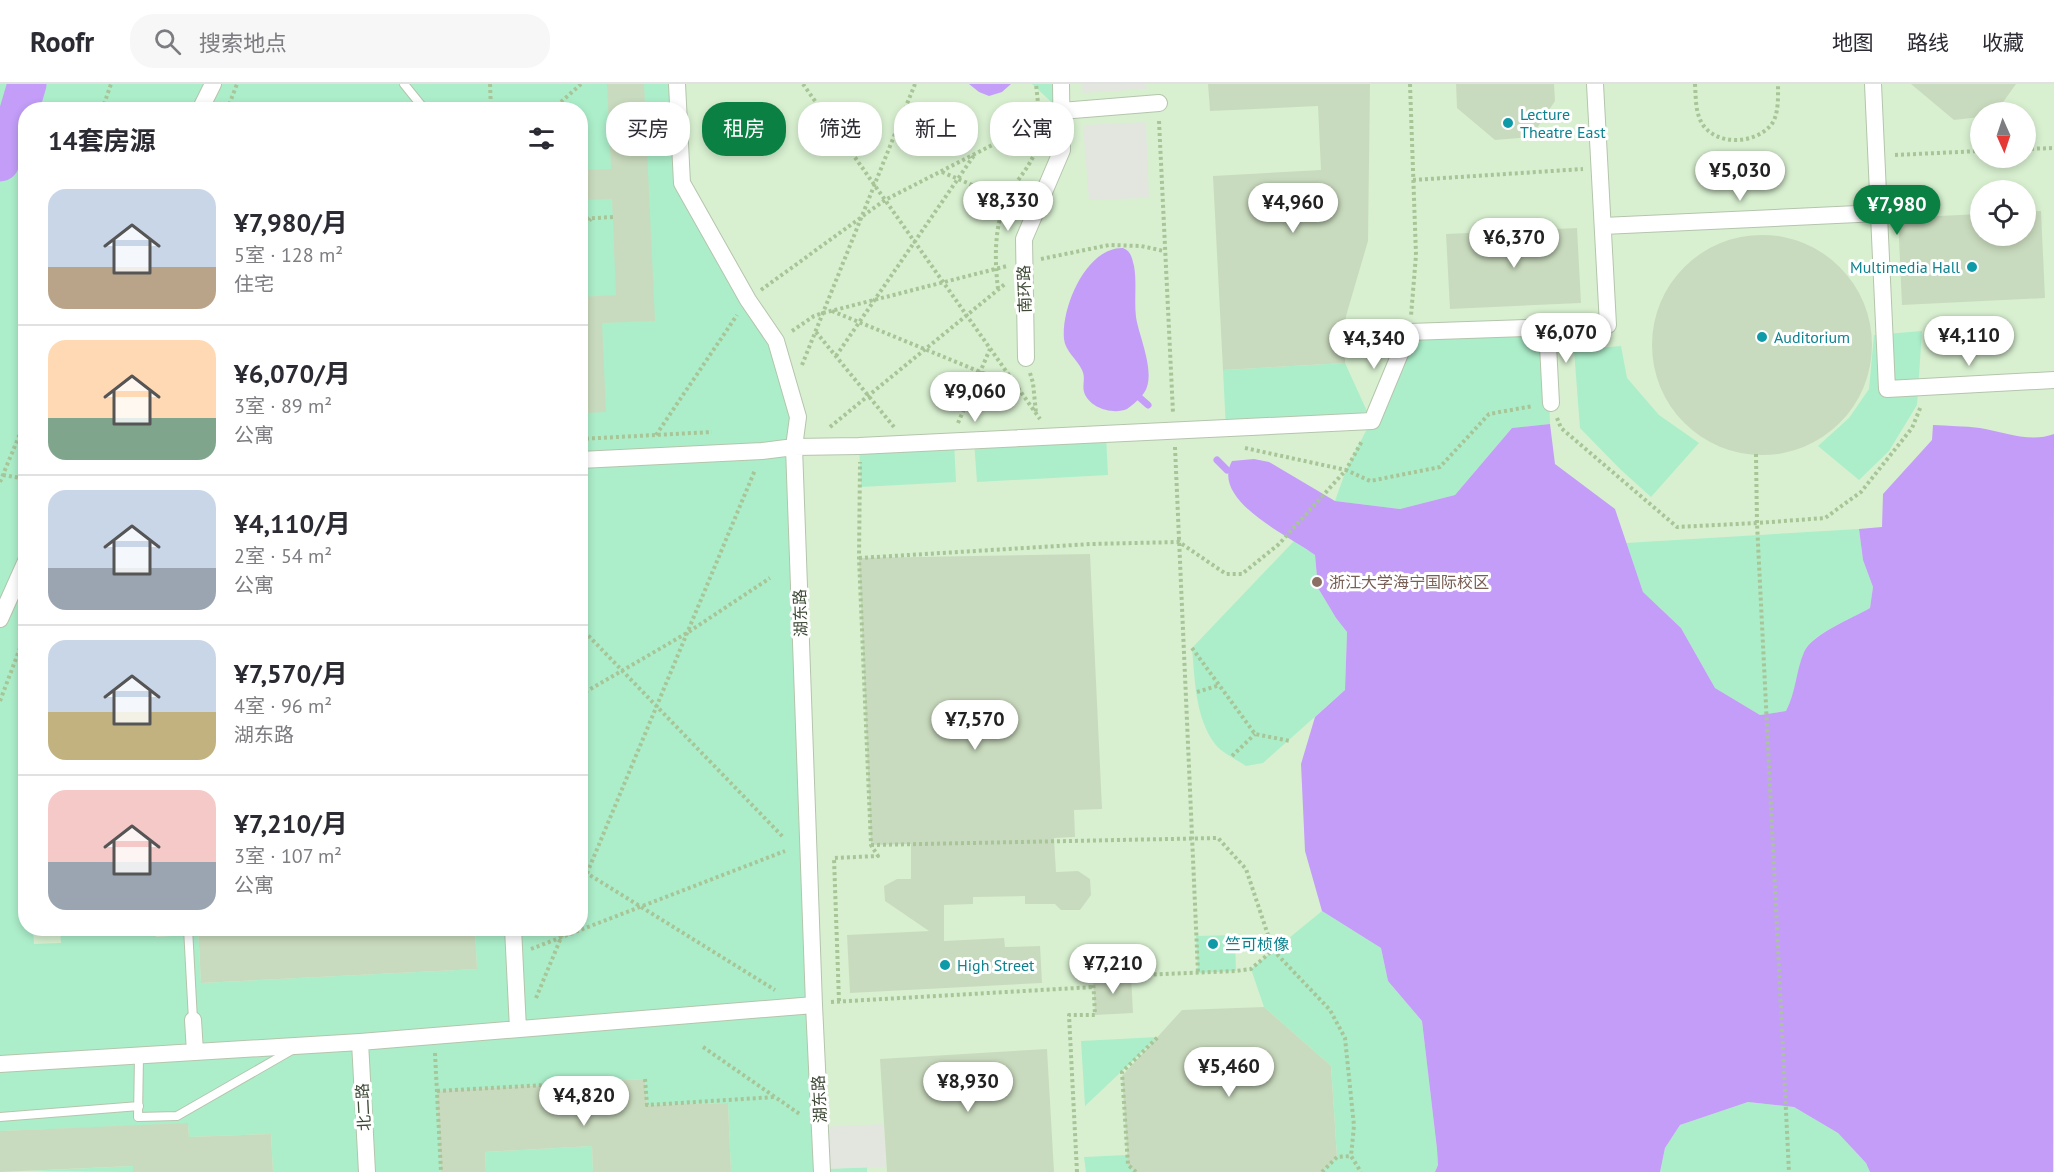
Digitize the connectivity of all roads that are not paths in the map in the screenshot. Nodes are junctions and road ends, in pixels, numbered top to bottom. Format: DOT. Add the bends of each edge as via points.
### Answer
graph roads {
  1 [pos="213,84"];
  2 [pos="404,84"];
  3 [pos="677,84"];
  4 [pos="1061,84"];
  5 [pos="1595,84"];
  6 [pos="1873,84"];
  7 [pos="204,102"];
  8 [pos="419,102"];
  9 [pos="1061,102"];
  10 [pos="1159,103"];
  11 [pos="1074,110"];
  12 [pos="1059,156"];
  13 [pos="1878,213"];
  14 [pos="1603,226"];
  15 [pos="1547,326"];
  16 [pos="1026,358"];
  17 [pos="2054,380"];
  18 [pos="1551,403"];
  19 [pos="794,447"];
  20 [pos="588,460"];
  21 [pos="18,579"];
  22 [pos="0,619"];
  23 [pos="188,936"];
  24 [pos="513,936"];
  25 [pos="814,1005"];
  26 [pos="193,1020"];
  27 [pos="518,1029"];
  28 [pos="360,1042"];
  29 [pos="300,1046"];
  30 [pos="195,1052"];
  31 [pos="139,1056"];
  32 [pos="0,1064"];
  33 [pos="139,1106"];
  34 [pos="0,1117"];
  35 [pos="367,1172"];
  36 [pos="822,1172"];
  1 -- 7 [label="street"];
  2 -- 8 [label="lane"];
  3 -- 19 [label="street, 湖东路" via="682,183 748,300 776,341 798,417"];
  4 -- 9 [label="street, 南环路"];
  5 -- 14 [label="street"];
  6 -- 13 [label="street"];
  10 -- 11 [label="street"];
  12 -- 16 [label="street, 南环路" via="1024,239"];
  13 -- 14 [label="street"];
  13 -- 17 [label="street" via="1887,389"];
  14 -- 15 [label="street" via="1608,324"];
  15 -- 18 [label="street"];
  15 -- 19 [label="street" via="1409,332 1372,421"];
  19 -- 20 [label="street"];
  19 -- 25 [label="street, 湖东路"];
  21 -- 22 [label="street"];
  23 -- 26 [label="lane"];
  24 -- 27 [label="street"];
  25 -- 27 [label="street"];
  25 -- 36 [label="street, 湖东路"];
  26 -- 30 [label="street"];
  27 -- 28 [label="street"];
  28 -- 29 [label="street"];
  28 -- 35 [label="street, 北二路"];
  29 -- 30 [label="street"];
  29 -- 33 [label="lane" via="177,1116 138,1117"];
  30 -- 31 [label="street"];
  31 -- 32 [label="street"];
  31 -- 33 [label="lane"];
  33 -- 34 [label="lane"];
}
